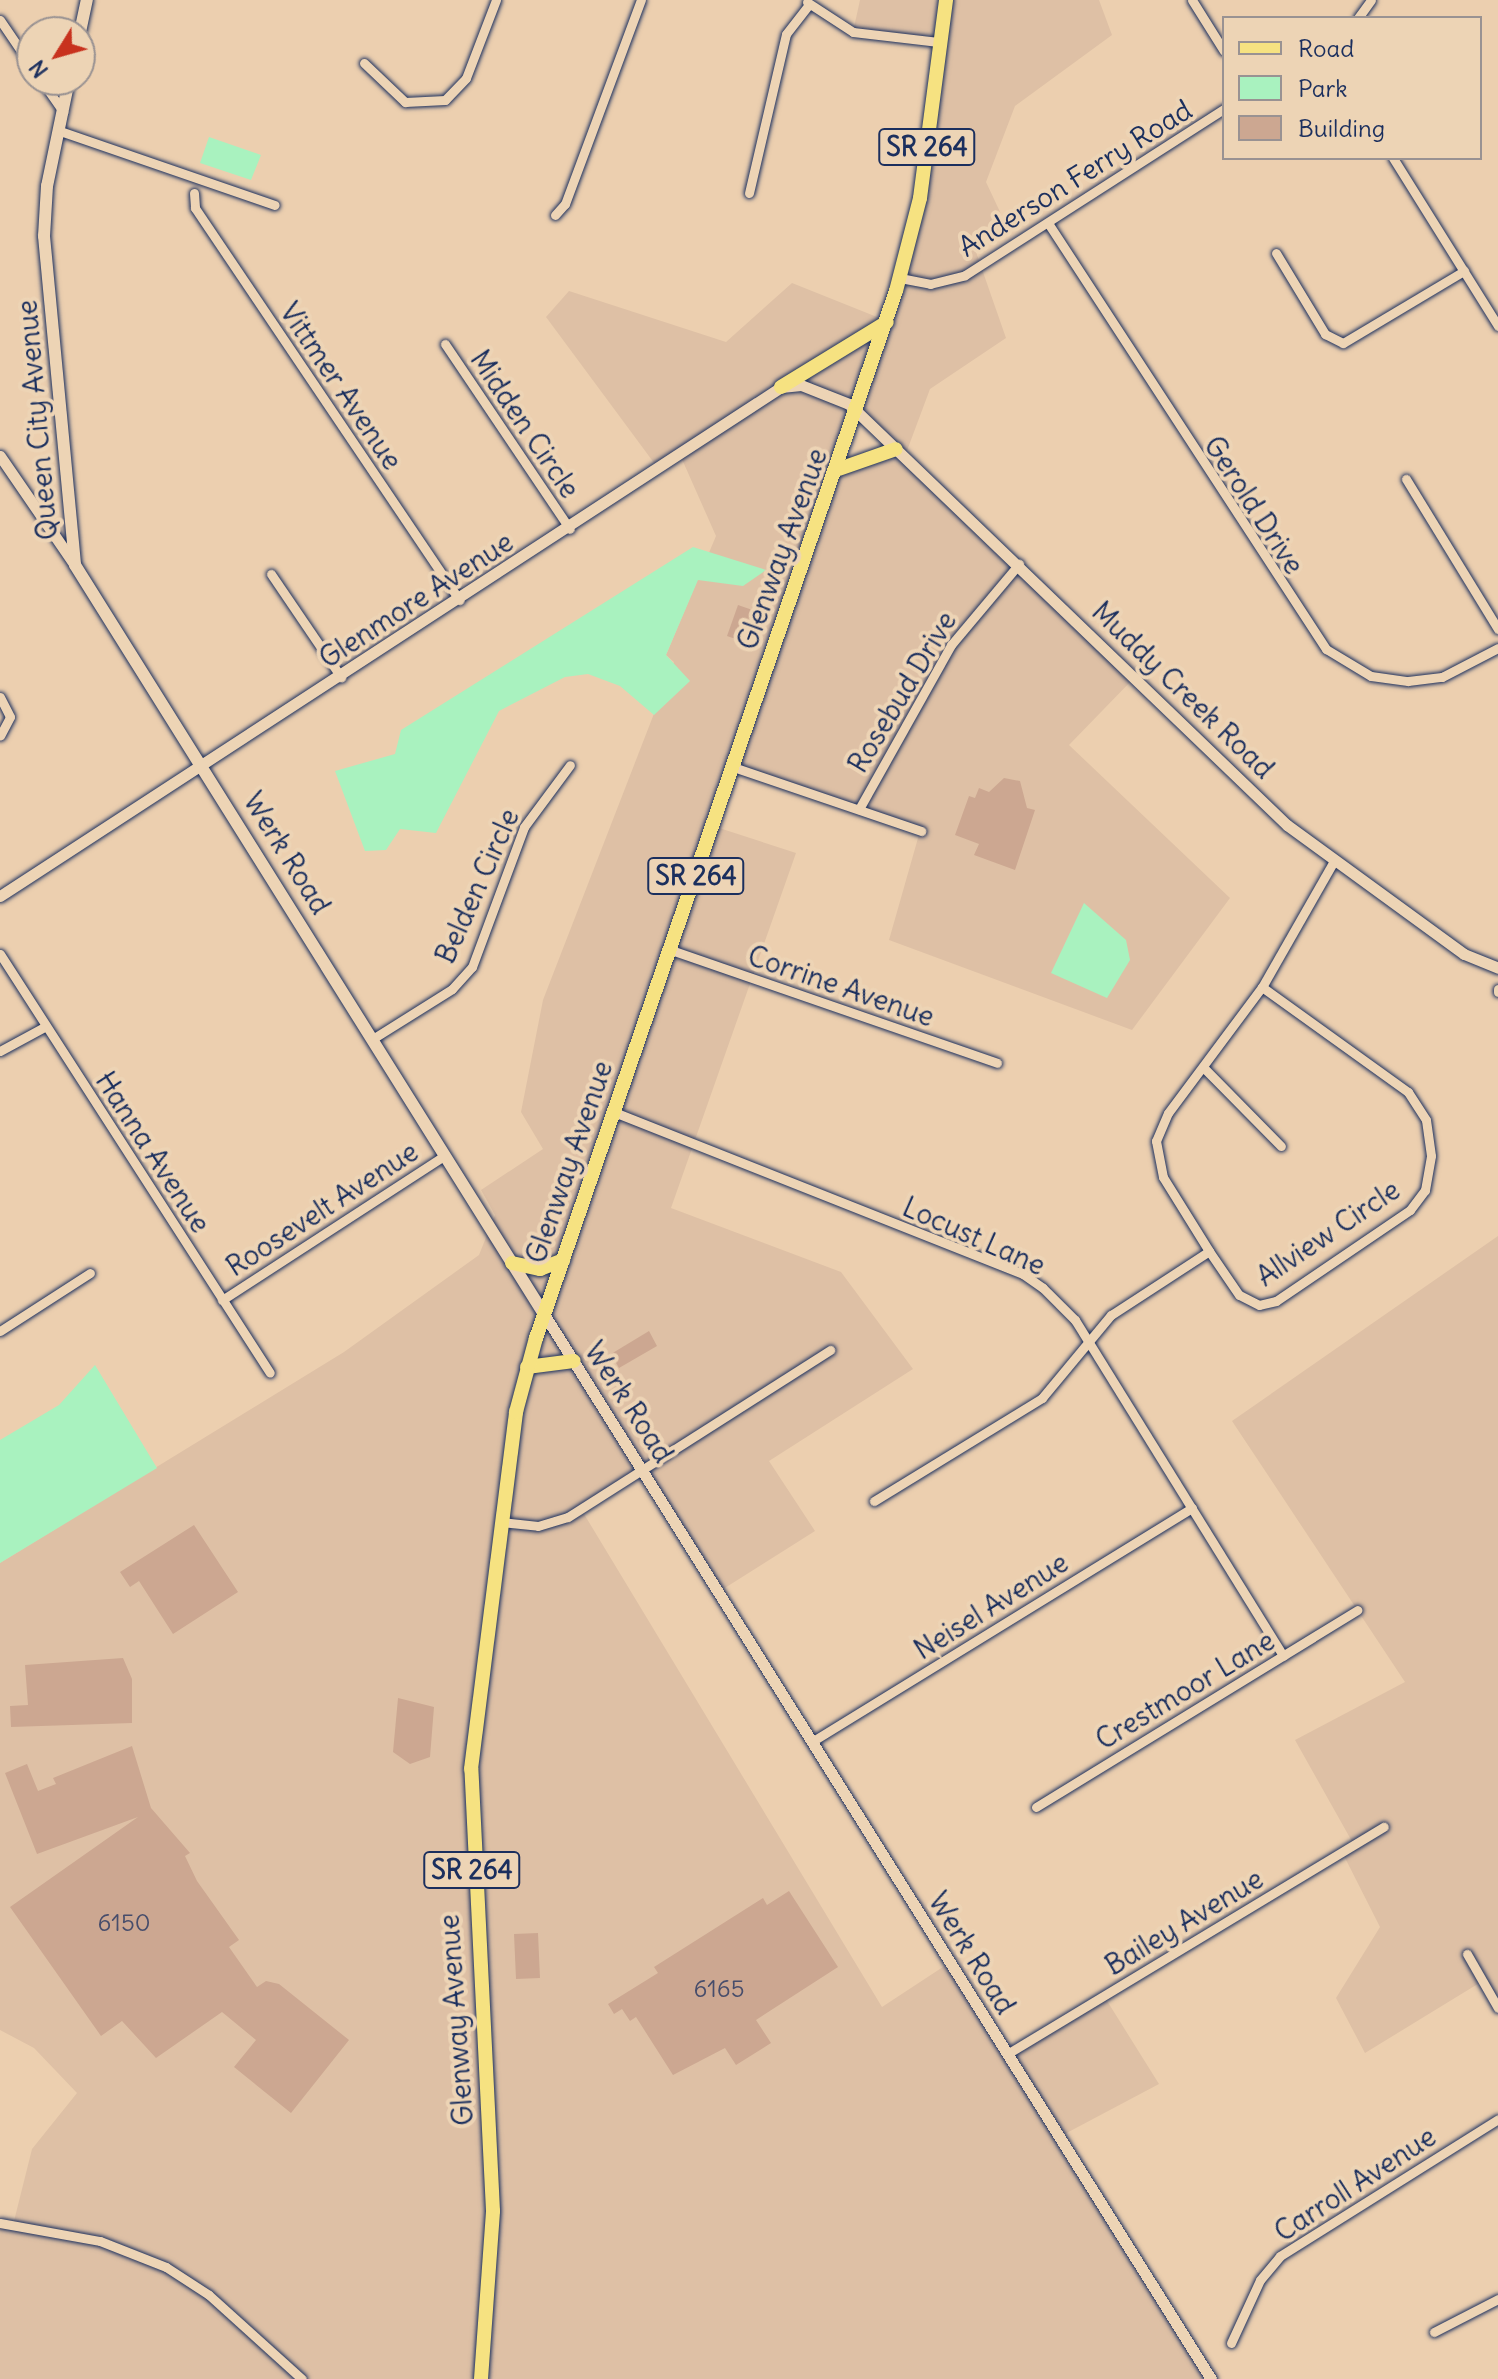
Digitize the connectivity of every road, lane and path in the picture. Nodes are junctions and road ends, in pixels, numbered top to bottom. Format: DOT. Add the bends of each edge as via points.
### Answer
graph roads {
  1 [pos="496,0"];
  2 [pos="641,0"];
  3 [pos="946,0"];
  4 [pos="1192,0"];
  5 [pos="808,2"];
  6 [pos="0,20"];
  7 [pos="938,42"];
  8 [pos="16,44"];
  9 [pos="1222,48"];
  10 [pos="364,63"];
  11 [pos="52,96"];
  12 [pos="66,96"];
  13 [pos="1222,110"];
  14 [pos="63,112"];
  15 [pos="60,131"];
  16 [pos="1394,160"];
  17 [pos="194,193"];
  18 [pos="749,193"];
  19 [pos="275,205"];
  20 [pos="555,215"];
  21 [pos="1048,223"];
  22 [pos="1276,253"];
  23 [pos="1464,271"];
  24 [pos="900,278"];
  25 [pos="887,322"];
  26 [pos="1498,326"];
  27 [pos="445,344"];
  28 [pos="781,387"];
  29 [pos="859,414"];
  30 [pos="896,449"];
  31 [pos="0,456"];
  32 [pos="839,469"];
  33 [pos="1406,479"];
  34 [pos="570,529"];
  35 [pos="1019,564"];
  36 [pos="75,565"];
  37 [pos="271,574"];
  38 [pos="459,600"];
  39 [pos="1498,629"];
  40 [pos="1498,648"];
  41 [pos="341,677"];
  42 [pos="0,697"];
  43 [pos="0,736"];
  44 [pos="204,764"];
  45 [pos="570,765"];
  46 [pos="733,767"];
  47 [pos="859,809"];
  48 [pos="921,831"];
  49 [pos="1335,859"];
  50 [pos="0,896"];
  51 [pos="671,950"];
  52 [pos="0,954"];
  53 [pos="1498,968"];
  54 [pos="1262,987"];
  55 [pos="46,1026"];
  56 [pos="374,1038"];
  57 [pos="0,1051"];
  58 [pos="997,1063"];
  59 [pos="1203,1067"];
  60 [pos="614,1112"];
  61 [pos="1281,1146"];
  62 [pos="445,1155"];
  63 [pos="1209,1251"];
  64 [pos="563,1260"];
  65 [pos="512,1263"];
  66 [pos="90,1273"];
  67 [pos="222,1300"];
  68 [pos="544,1314"];
  69 [pos="0,1331"];
  70 [pos="1090,1345"];
  71 [pos="830,1350"];
  72 [pos="574,1361"];
  73 [pos="527,1367"];
  74 [pos="270,1373"];
  75 [pos="643,1468"];
  76 [pos="874,1501"];
  77 [pos="1192,1508"];
  78 [pos="498,1521"];
  79 [pos="1357,1610"];
  80 [pos="1283,1656"];
  81 [pos="813,1741"];
  82 [pos="1036,1807"];
  83 [pos="1384,1827"];
  84 [pos="1467,1954"];
  85 [pos="1498,2008"];
  86 [pos="1007,2054"];
  87 [pos="1498,2119"];
  88 [pos="0,2223"];
  89 [pos="1498,2299"];
  90 [pos="1434,2332"];
  91 [pos="1231,2343"];
  92 [pos="302,2379"];
  93 [pos="481,2379"];
  94 [pos="1211,2379"];
  1 -- 10 [label="street" via="466,78 445,100 405,102"];
  2 -- 20 [label="street" via="565,204"];
  3 -- 7 [label="main road, Glenway Avenue / SR 264"];
  4 -- 9 [label="street"];
  5 -- 7 [label="street" via="853,32"];
  5 -- 18 [label="street" via="786,34"];
  6 -- 8 [label="street"];
  7 -- 24 [label="main road, Glenway Avenue / SR 264" via="923,178"];
  11 -- 14 [label="street"];
  12 -- 14 [label="main road, Queen City Avenue"];
  13 -- 21 [label="street, Anderson Ferry Road"];
  14 -- 15 [label="main road, Queen City Avenue"];
  15 -- 19 [label="street"];
  15 -- 36 [label="main road, Queen City Avenue" via="44,236"];
  16 -- 23 [label="street"];
  17 -- 38 [label="street, Vittmer Avenue" via="195,208"];
  21 -- 24 [label="street, Anderson Ferry Road" via="965,275 930,284"];
  21 -- 40 [label="street, Gerold Drive" via="1326,649 1371,676 1408,681 1461,670"];
  22 -- 23 [label="street" via="1325,334 1343,343"];
  23 -- 26 [label="street"];
  24 -- 25 [label="main road, Glenway Avenue / SR 264"];
  25 -- 28 [label="main road"];
  25 -- 29 [label="main road, Glenway Avenue / SR 264"];
  27 -- 34 [label="street, Midden Circle"];
  28 -- 29 [label="street" via="825,390"];
  28 -- 34 [label="street, Glenmore Avenue"];
  29 -- 30 [label="street, Muddy Creek Road"];
  29 -- 32 [label="main road, Glenway Avenue / SR 264"];
  30 -- 32 [label="main road"];
  30 -- 35 [label="street, Muddy Creek Road"];
  31 -- 36 [label="street, Werk Road"];
  32 -- 46 [label="main road, Glenway Avenue / SR 264"];
  33 -- 39 [label="street"];
  34 -- 38 [label="street, Glenmore Avenue"];
  35 -- 47 [label="street, Rosebud Drive" via="951,645"];
  35 -- 49 [label="street, Muddy Creek Road" via="1287,825"];
  36 -- 44 [label="main road, Werk Road"];
  37 -- 41 [label="street"];
  38 -- 41 [label="street, Glenmore Avenue"];
  41 -- 44 [label="street, Glenmore Avenue"];
  42 -- 43 [label="street" via="10,717"];
  44 -- 50 [label="street, Glenmore Avenue"];
  44 -- 56 [label="main road, Werk Road"];
  45 -- 56 [label="street, Belden Circle" via="524,827 472,967 452,989"];
  46 -- 47 [label="street"];
  46 -- 51 [label="main road, Glenway Avenue / SR 264"];
  47 -- 48 [label="street"];
  49 -- 53 [label="street, Muddy Creek Road" via="1464,954"];
  49 -- 54 [label="street, Allview Circle"];
  51 -- 58 [label="street, Corrine Avenue"];
  51 -- 60 [label="main road, Glenway Avenue / SR 264"];
  52 -- 55 [label="street, Hanna Avenue"];
  54 -- 59 [label="street, Allview Circle"];
  54 -- 63 [label="street, Allview Circle" via="1415,1099 1430,1135 1429,1178 1410,1210 1268,1304 1239,1295"];
  55 -- 57 [label="street"];
  55 -- 67 [label="street, Hanna Avenue"];
  56 -- 62 [label="main road, Werk Road"];
  59 -- 61 [label="street"];
  59 -- 63 [label="street, Allview Circle" via="1168,1113 1156,1152 1163,1177"];
  60 -- 64 [label="main road, Glenway Avenue / SR 264"];
  60 -- 70 [label="street, Locust Lane" via="1023,1274 1058,1301"];
  62 -- 65 [label="main road, Werk Road"];
  62 -- 67 [label="street, Roosevelt Avenue"];
  63 -- 70 [label="street" via="1111,1315"];
  64 -- 65 [label="main road" via="540,1269"];
  64 -- 68 [label="main road, Glenway Avenue / SR 264"];
  65 -- 68 [label="main road, Werk Road"];
  66 -- 69 [label="street"];
  67 -- 74 [label="street, Hanna Avenue"];
  68 -- 72 [label="street, Werk Road"];
  68 -- 73 [label="main road, Glenway Avenue / SR 264"];
  70 -- 76 [label="street" via="1042,1398"];
  70 -- 77 [label="street, Locust Lane"];
  71 -- 75 [label="street"];
  72 -- 73 [label="main road"];
  72 -- 75 [label="street, Werk Road"];
  73 -- 78 [label="main road, Glenway Avenue / SR 264"];
  75 -- 78 [label="street" via="560,1521"];
  75 -- 81 [label="street, Werk Road"];
  77 -- 80 [label="street, Locust Lane"];
  77 -- 81 [label="street, Neisel Avenue"];
  78 -- 93 [label="main road, Glenway Avenue / SR 264" via="471,1769 493,2211"];
  79 -- 80 [label="street, Crestmoor Lane"];
  80 -- 82 [label="street, Crestmoor Lane"];
  81 -- 86 [label="street, Werk Road"];
  83 -- 86 [label="street, Bailey Avenue"];
  84 -- 85 [label="street"];
  86 -- 94 [label="street, Werk Road"];
  87 -- 91 [label="street, Carroll Avenue" via="1280,2256 1260,2280"];
  88 -- 92 [label="street" via="100,2241 166,2267 209,2295"];
  89 -- 90 [label="street"];
}
